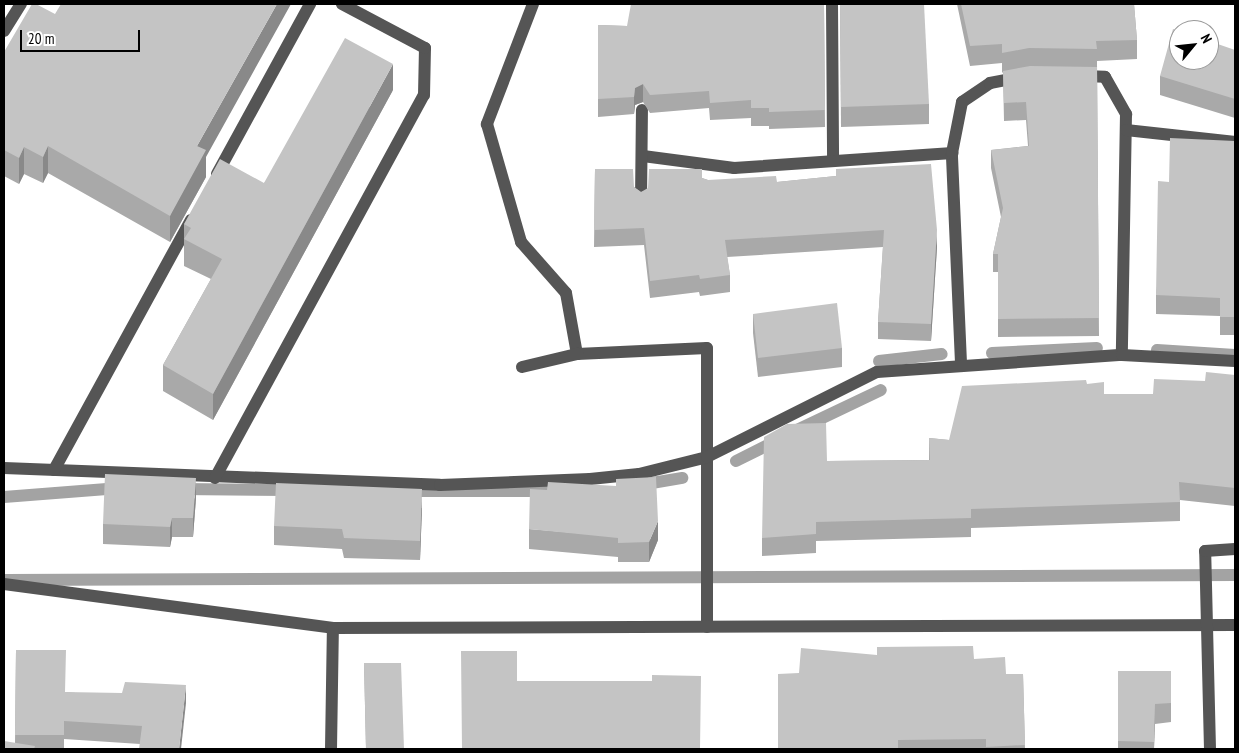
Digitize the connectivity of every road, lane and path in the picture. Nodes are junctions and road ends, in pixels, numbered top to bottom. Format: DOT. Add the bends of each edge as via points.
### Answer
graph roads {
  1 [pos="22,4"];
  2 [pos="310,4"];
  3 [pos="342,4"];
  4 [pos="532,4"];
  5 [pos="832,4"];
  6 [pos="4,31"];
  7 [pos="1038,76"];
  8 [pos="1067,76"];
  9 [pos="642,110"];
  10 [pos="1126,130"];
  11 [pos="1235,142"];
  12 [pos="952,153"];
  13 [pos="643,156"];
  14 [pos="833,160"];
  15 [pos="211,185"];
  16 [pos="641,201"];
  17 [pos="196,211"];
  18 [pos="577,354"];
  19 [pos="1122,355"];
  20 [pos="1235,361"];
  21 [pos="961,363"];
  22 [pos="522,367"];
  23 [pos="706,457"];
  24 [pos="4,468"];
  25 [pos="54,470"];
  26 [pos="215,478"];
  27 [pos="1235,549"];
  28 [pos="4,584"];
  29 [pos="1209,625"];
  30 [pos="1235,625"];
  31 [pos="707,627"];
  32 [pos="333,628"];
  33 [pos="331,749"];
  34 [pos="1210,749"];
  1 -- 6 [label="street"];
  2 -- 15 [label="street"];
  3 -- 26 [label="street" via="425,48 424,95"];
  4 -- 18 [label="street" via="487,124 521,242 566,293"];
  5 -- 14 [label="street"];
  7 -- 12 [label="street" via="990,83 962,102"];
  8 -- 10 [label="street" via="1105,76 1126,114"];
  9 -- 13 [label="street"];
  10 -- 11 [label="street"];
  10 -- 19 [label="street"];
  12 -- 14 [label="street"];
  12 -- 21 [label="street"];
  13 -- 14 [label="street" via="734,168"];
  13 -- 16 [label="street"];
  17 -- 25 [label="street"];
  18 -- 22 [label="street"];
  18 -- 23 [label="street" via="707,348"];
  19 -- 20 [label="street"];
  19 -- 21 [label="street"];
  21 -- 23 [label="street" via="877,372"];
  23 -- 26 [label="street" via="639,474 539,482 440,485"];
  23 -- 31 [label="street"];
  24 -- 25 [label="street"];
  25 -- 26 [label="street"];
  27 -- 29 [label="street" via="1205,551"];
  28 -- 32 [label="street"];
  29 -- 30 [label="street"];
  29 -- 31 [label="street"];
  29 -- 34 [label="street"];
  31 -- 32 [label="street"];
  32 -- 33 [label="street"];
}
